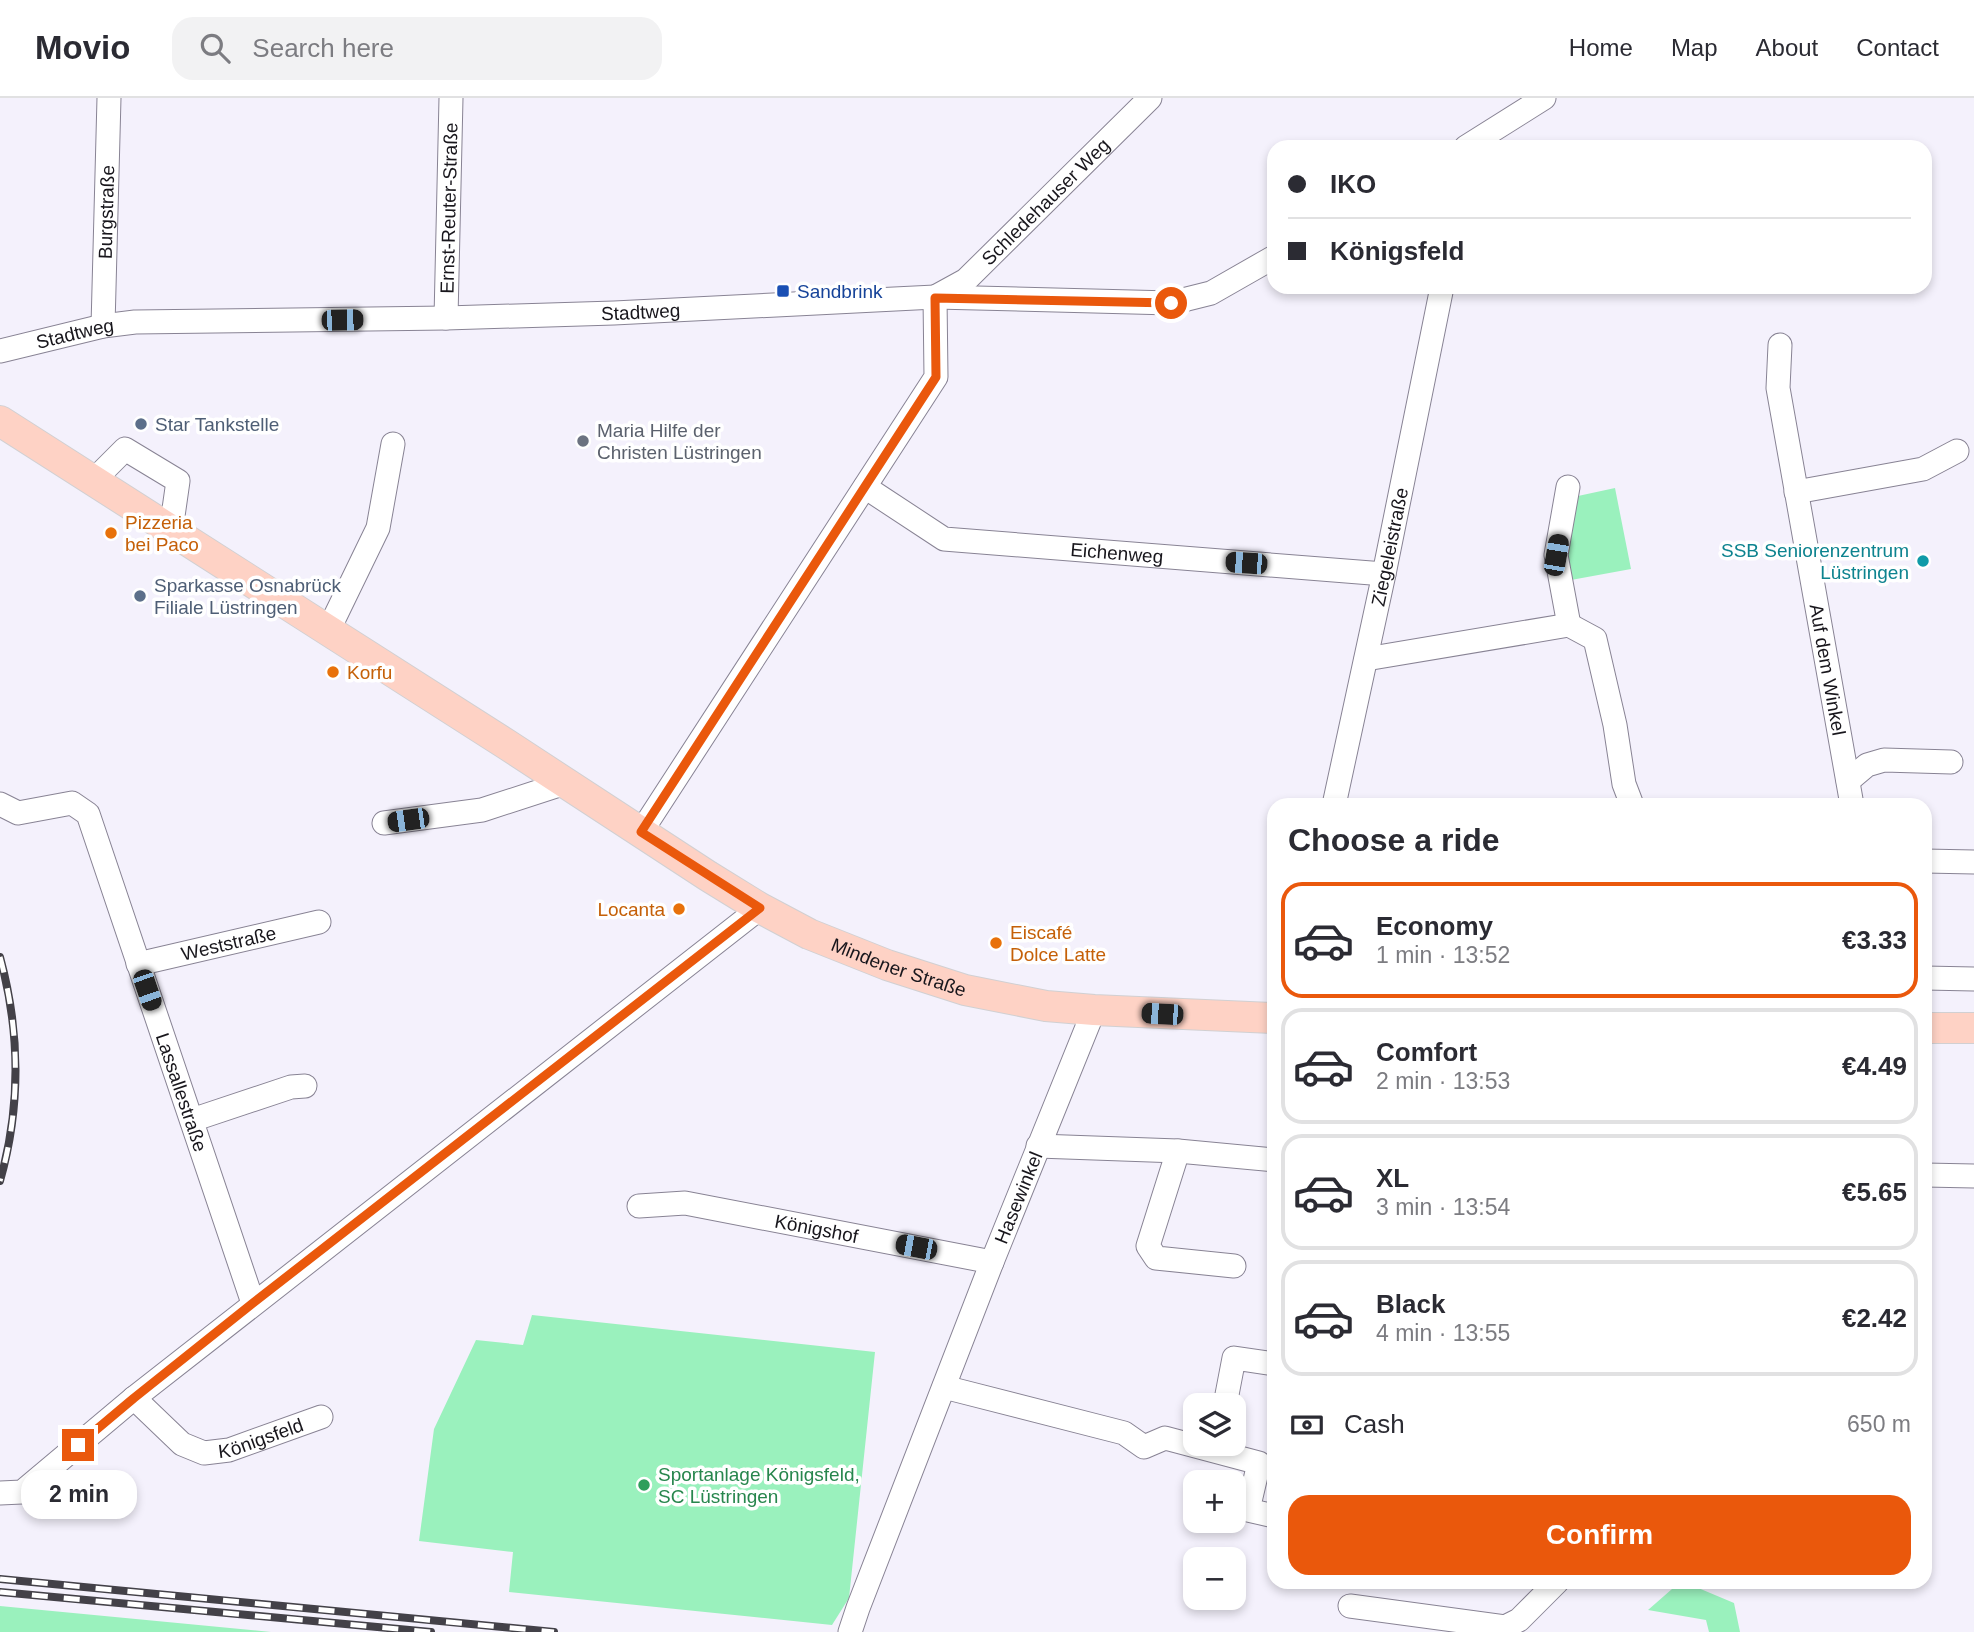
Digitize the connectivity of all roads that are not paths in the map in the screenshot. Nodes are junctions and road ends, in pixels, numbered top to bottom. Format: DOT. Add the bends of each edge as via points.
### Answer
graph roads {
  1 [pos="109,98"];
  2 [pos="451,98"];
  3 [pos="1150,98"];
  4 [pos="1544,98"];
  5 [pos="1477,140"];
  6 [pos="1267,261"];
  7 [pos="1441,294"];
  8 [pos="935,298"];
  9 [pos="446,318"];
  10 [pos="103,326"];
  11 [pos="1780,345"];
  12 [pos="0,351"];
  13 [pos="0,421"];
  14 [pos="393,444"];
  15 [pos="1957,451"];
  16 [pos="93,481"];
  17 [pos="865,487"];
  18 [pos="1569,487"];
  19 [pos="1796,492"];
  20 [pos="170,530"];
  21 [pos="1384,574"];
  22 [pos="1569,625"];
  23 [pos="328,631"];
  24 [pos="1366,659"];
  25 [pos="1951,762"];
  26 [pos="1848,781"];
  27 [pos="565,783"];
  28 [pos="1336,798"];
  29 [pos="1629,798"];
  30 [pos="1852,798"];
  31 [pos="0,804"];
  32 [pos="384,823"];
  33 [pos="641,832"];
  34 [pos="1932,862"];
  35 [pos="1974,862"];
  36 [pos="760,908"];
  37 [pos="319,922"];
  38 [pos="138,964"];
  39 [pos="1932,978"];
  40 [pos="1974,979"];
  41 [pos="1094,1010"];
  42 [pos="1267,1018"];
  43 [pos="1932,1028"];
  44 [pos="1974,1028"];
  45 [pos="305,1086"];
  46 [pos="192,1120"];
  47 [pos="1038,1146"];
  48 [pos="1178,1151"];
  49 [pos="1267,1159"];
  50 [pos="1932,1175"];
  51 [pos="1974,1176"];
  52 [pos="639,1206"];
  53 [pos="992,1262"];
  54 [pos="1234,1266"];
  55 [pos="253,1303"];
  56 [pos="1267,1363"];
  57 [pos="944,1387"];
  58 [pos="1227,1393"];
  59 [pos="134,1398"];
  60 [pos="321,1417"];
  61 [pos="1183,1441"];
  62 [pos="1239,1456"];
  63 [pos="0,1493"];
  64 [pos="1267,1514"];
  65 [pos="1550,1589"];
  66 [pos="1350,1606"];
  67 [pos="850,1632"];
  1 -- 10 [label="street, Burgstraße"];
  2 -- 9 [label="street, Ernst-Reuter-Straße"];
  3 -- 8 [label="street, Schledehauser Weg" via="966,280"];
  4 -- 5 [label="street"];
  6 -- 8 [label="street, Stadtweg" via="1211,293 1171,303"];
  7 -- 21 [label="street, Ziegeleistraße"];
  8 -- 9 [label="street, Stadtweg"];
  8 -- 17 [label="street" via="936,377"];
  9 -- 10 [label="street, Stadtweg"];
  10 -- 12 [label="street, Stadtweg"];
  11 -- 19 [label="street, Auf dem Winkel" via="1778,388"];
  13 -- 16 [label="main road, Mindener Straße"];
  14 -- 23 [label="street" via="378,528"];
  15 -- 19 [label="street" via="1923,469"];
  16 -- 20 [label="main road, Mindener Straße"];
  16 -- 20 [label="street" via="125,449 178,481"];
  17 -- 21 [label="street, Eichenweg" via="944,539"];
  17 -- 33 [label="street"];
  18 -- 22 [label="street" via="1556,555"];
  19 -- 26 [label="street, Auf dem Winkel"];
  20 -- 23 [label="main road, Mindener Straße"];
  21 -- 24 [label="street, Ziegeleistraße"];
  22 -- 24 [label="street"];
  22 -- 29 [label="street" via="1595,639"];
  23 -- 27 [label="main road, Mindener Straße"];
  24 -- 28 [label="street, Ziegeleistraße"];
  25 -- 26 [label="street" via="1884,760 1867,765"];
  26 -- 30 [label="street, Auf dem Winkel"];
  27 -- 32 [label="street" via="482,810"];
  27 -- 33 [label="main road, Mindener Straße"];
  31 -- 38 [label="street, Lassallestraße" via="18,813 72,803 89,814"];
  33 -- 36 [label="main road, Mindener Straße"];
  34 -- 35 [label="street"];
  36 -- 41 [label="main road, Mindener Straße" via="861,955 965,989 1046,1006"];
  36 -- 55 [label="street"];
  37 -- 38 [label="street, Weststraße"];
  38 -- 46 [label="street, Lassallestraße"];
  39 -- 40 [label="street"];
  41 -- 42 [label="main road, Mindener Straße"];
  41 -- 47 [label="street, Hasewinkel"];
  43 -- 44 [label="main road"];
  45 -- 46 [label="street"];
  46 -- 55 [label="street, Lassallestraße"];
  47 -- 48 [label="street"];
  47 -- 53 [label="street, Hasewinkel"];
  48 -- 49 [label="street"];
  48 -- 54 [label="street" via="1148,1246 1156,1258"];
  50 -- 51 [label="street"];
  52 -- 53 [label="street, Königshof" via="685,1203"];
  53 -- 57 [label="street, Hasewinkel"];
  55 -- 59 [label="street"];
  56 -- 58 [label="street" via="1234,1358"];
  57 -- 61 [label="street" via="1124,1433 1144,1447 1166,1438"];
  57 -- 67 [label="street, Hasewinkel"];
  59 -- 60 [label="street, Königsfeld" via="181,1444 204,1453 229,1450"];
  59 -- 63 [label="street" via="22,1492"];
  62 -- 64 [label="street" via="1259,1463 1248,1510"];
  65 -- 66 [label="street" via="1519,1620 1505,1627"];
}
